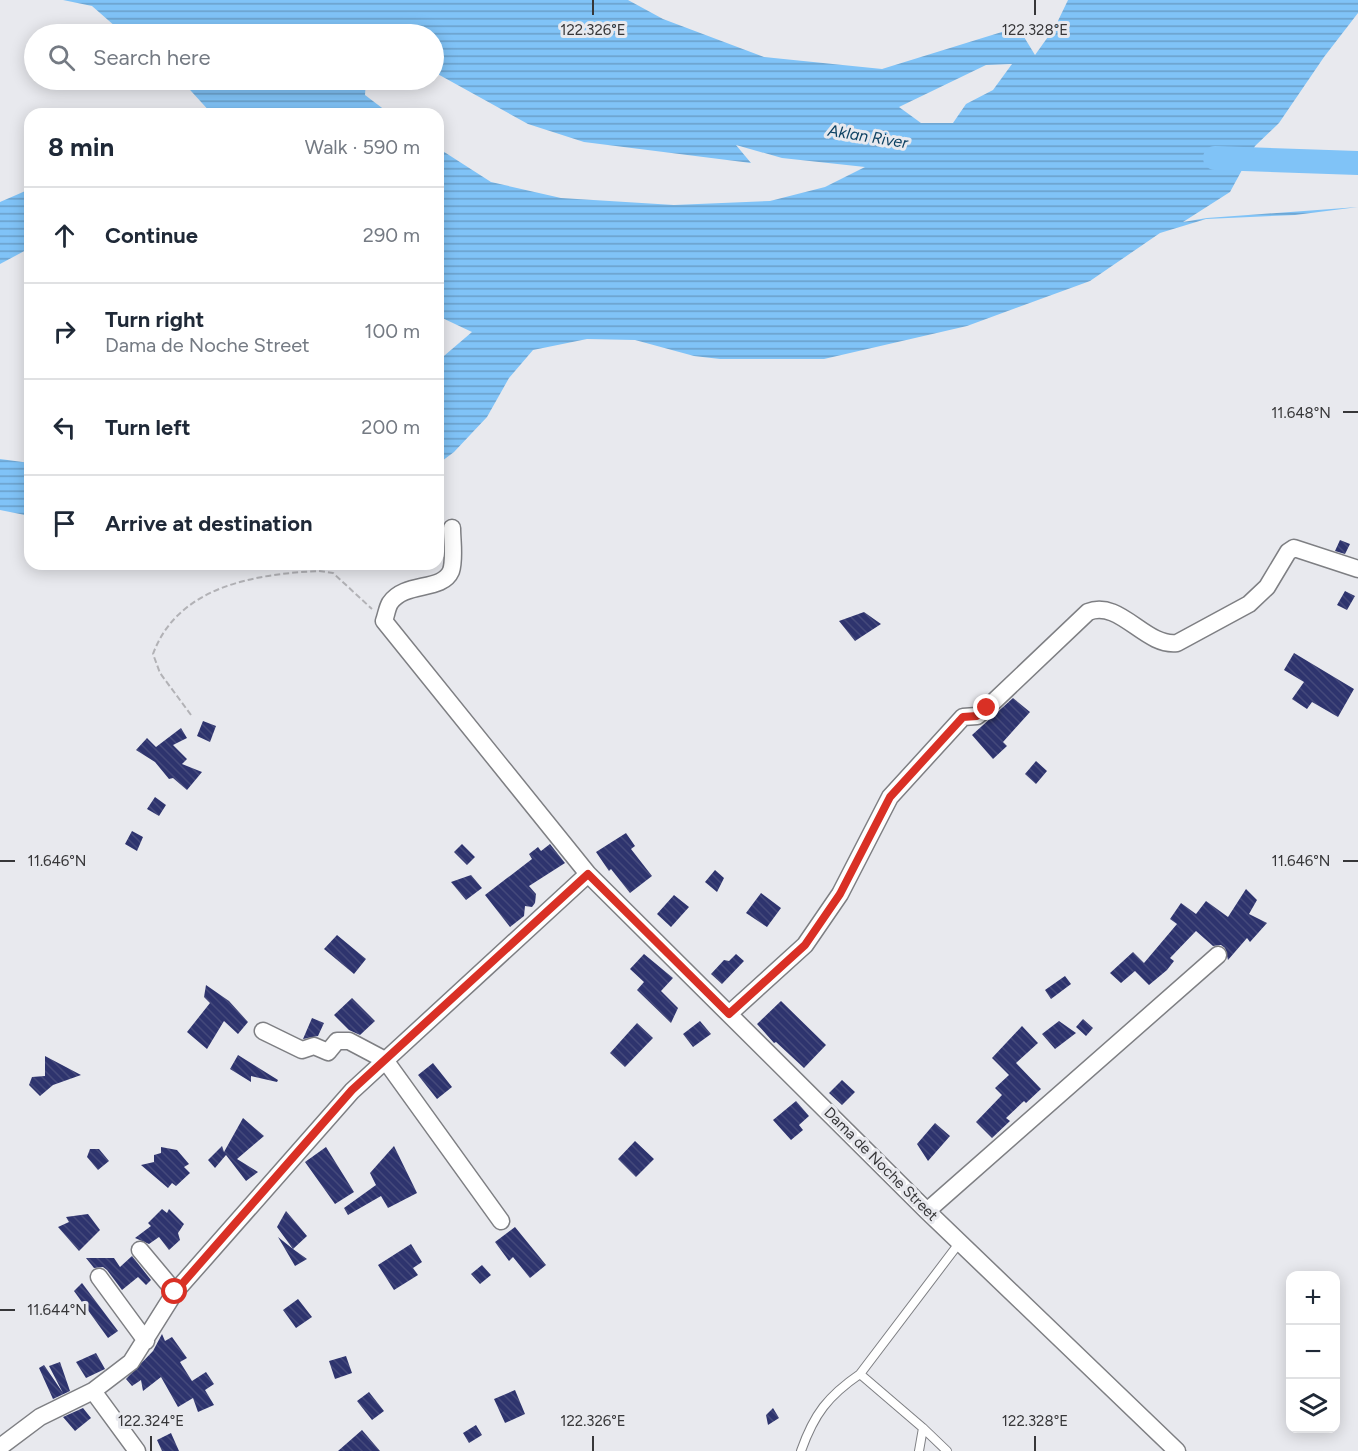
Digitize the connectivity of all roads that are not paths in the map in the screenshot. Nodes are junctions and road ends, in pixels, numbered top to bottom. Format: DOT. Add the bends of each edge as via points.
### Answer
graph roads {
  1 [pos="452,528"];
  2 [pos="1358,568"];
  3 [pos="588,874"];
  4 [pos="1218,955"];
  5 [pos="729,1014"];
  6 [pos="263,1031"];
  7 [pos="384,1060"];
  8 [pos="927,1211"];
  9 [pos="501,1221"];
  10 [pos="960,1242"];
  11 [pos="140,1250"];
  12 [pos="99,1277"];
  13 [pos="175,1292"];
  14 [pos="146,1341"];
  15 [pos="860,1374"];
  16 [pos="93,1391"];
  17 [pos="923,1428"];
  18 [pos="0,1447"];
  19 [pos="136,1451"];
  20 [pos="801,1451"];
  21 [pos="919,1451"];
  22 [pos="947,1451"];
  23 [pos="1177,1451"];
  1 -- 3 [label="street, Dama de Noche Street" via="452,568 448,577 402,591 390,603 384,621"];
  2 -- 5 [label="street" via="1294,548 1249,604 1177,644 1159,640 1103,609 1088,612 987,708 977,716 963,717 896,788 840,894 805,945"];
  3 -- 5 [label="street, Dama de Noche Street"];
  3 -- 7 [label="street"];
  4 -- 8 [label="street"];
  5 -- 8 [label="street, Dama de Noche Street"];
  6 -- 7 [label="street" via="302,1050 316,1047 327,1052 337,1041 349,1041"];
  7 -- 9 [label="street"];
  7 -- 13 [label="street" via="352,1090"];
  8 -- 10 [label="street, Dama de Noche Street"];
  10 -- 15 [label="lane"];
  10 -- 23 [label="street, Dama de Noche Street"];
  11 -- 13 [label="street"];
  12 -- 14 [label="street"];
  13 -- 14 [label="street"];
  14 -- 16 [label="street" via="131,1362"];
  15 -- 17 [label="lane"];
  15 -- 20 [label="lane" via="824,1404"];
  16 -- 18 [label="street" via="40,1416"];
  16 -- 19 [label="street"];
  17 -- 21 [label="lane"];
  17 -- 22 [label="lane"];
}
